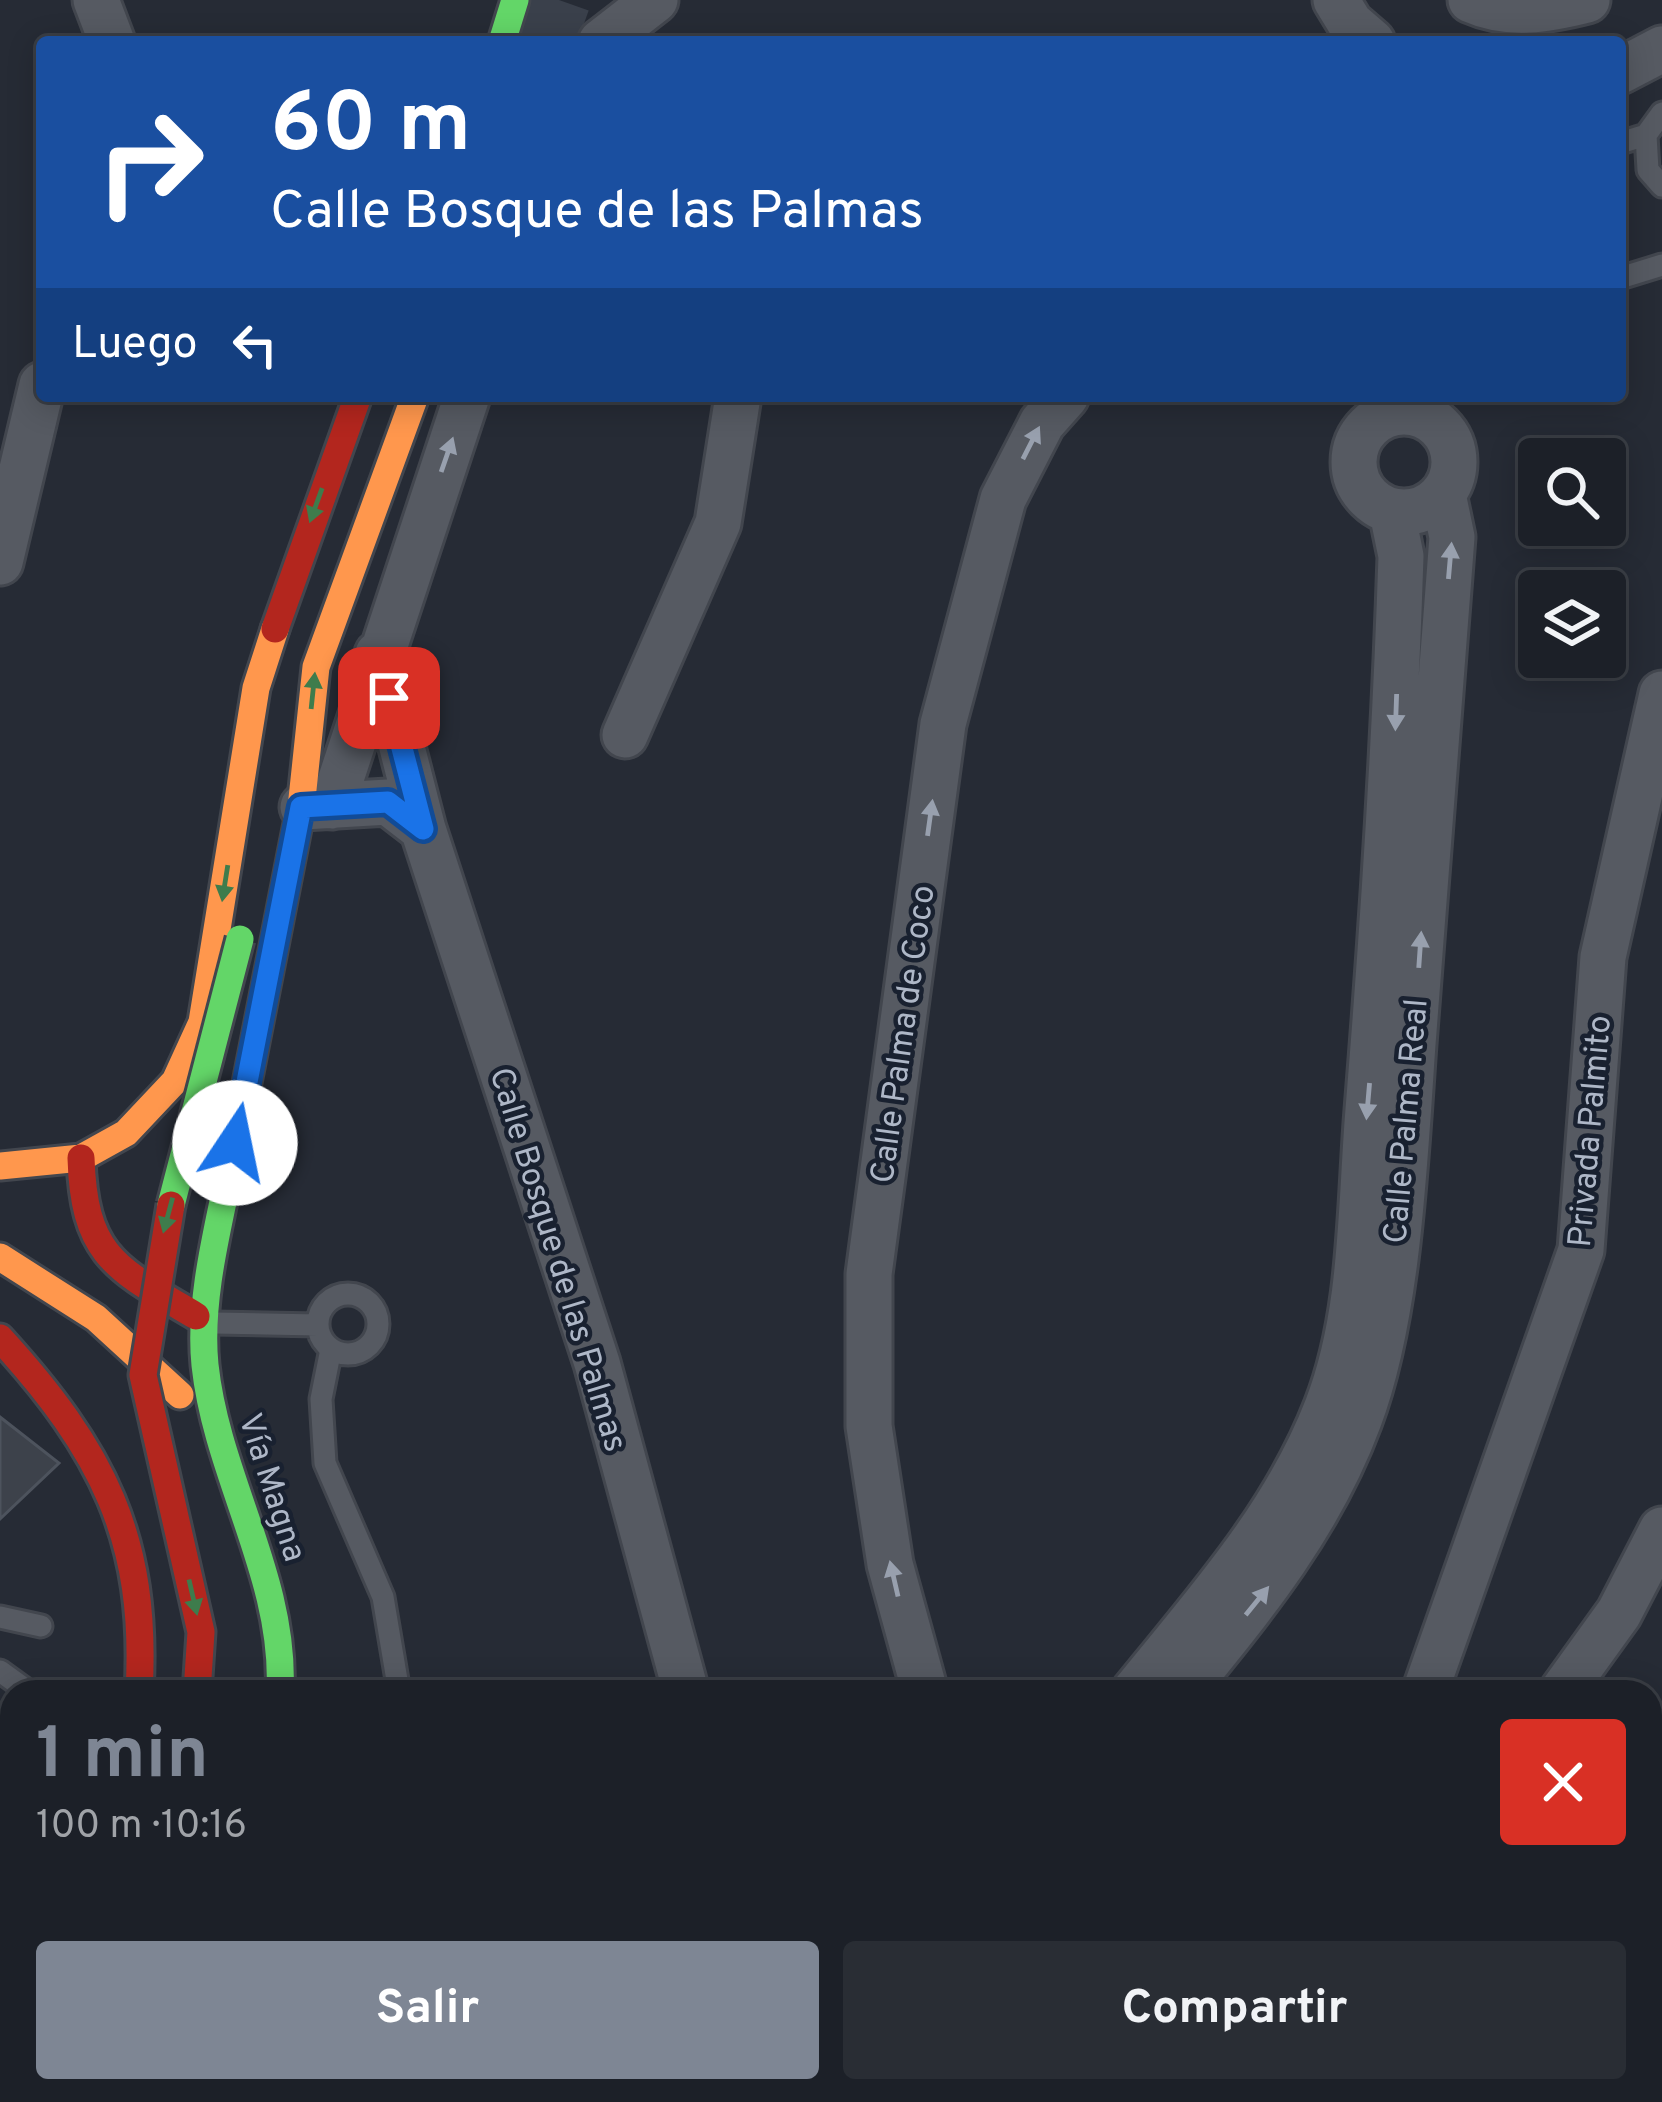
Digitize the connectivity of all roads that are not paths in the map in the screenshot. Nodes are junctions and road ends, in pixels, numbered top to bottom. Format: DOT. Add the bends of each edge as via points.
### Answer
graph roads {
  1 [pos="96,0"];
  2 [pos="655,0"];
  3 [pos="1336,0"];
  4 [pos="1472,0"];
  5 [pos="1587,0"];
  6 [pos="110,36"];
  7 [pos="609,36"];
  8 [pos="1365,36"];
  9 [pos="1662,49"];
  10 [pos="1626,68"];
  11 [pos="1662,112"];
  12 [pos="1646,135"];
  13 [pos="1626,141"];
  14 [pos="1662,186"];
  15 [pos="1662,265"];
  16 [pos="1626,276"];
  17 [pos="38,402"];
  18 [pos="356,402"];
  19 [pos="413,402"];
  20 [pos="465,402"];
  21 [pos="737,402"];
  22 [pos="1061,402"];
  23 [pos="1352,402"];
  24 [pos="1408,405"];
  25 [pos="1357,442"];
  26 [pos="1443,494"];
  27 [pos="1392,512"];
  28 [pos="0,562"];
  29 [pos="378,655"];
  30 [pos="256,688"];
  31 [pos="1662,694"];
  32 [pos="625,735"];
  33 [pos="316,806"];
  34 [pos="423,829"];
  35 [pos="81,1158"];
  36 [pos="0,1166"];
  37 [pos="214,1251"];
  38 [pos="0,1257"];
  39 [pos="130,1275"];
  40 [pos="207,1322"];
  41 [pos="318,1325"];
  42 [pos="0,1338"];
  43 [pos="331,1349"];
  44 [pos="217,1444"];
  45 [pos="1662,1530"];
  46 [pos="0,1617"];
  47 [pos="40,1626"];
  48 [pos="140,1680"];
  49 [pos="198,1680"];
  50 [pos="281,1680"];
  51 [pos="397,1680"];
  52 [pos="683,1680"];
  53 [pos="922,1680"];
  54 [pos="1143,1680"];
  55 [pos="1193,1680"];
  56 [pos="1430,1680"];
  57 [pos="1571,1680"];
  1 -- 6 [label="street"];
  2 -- 7 [label="street"];
  3 -- 8 [label="street"];
  4 -- 5 [label="street" via="1543,11"];
  9 -- 10 [label="street"];
  11 -- 12 [label="lane"];
  12 -- 13 [label="lane"];
  12 -- 14 [label="lane" via="1648,170"];
  15 -- 16 [label="lane"];
  17 -- 28 [label="street"];
  18 -- 30 [label="main road, one-way"];
  33 -- 19 [label="main road, Vía Magna, one-way" via="316,667"];
  29 -- 20 [label="street, one-way"];
  21 -- 32 [label="street" via="718,524"];
  53 -- 22 [label="street, Calle Palma de Coco, one-way" via="890,1564 869,1426 868,1274 943,724 1003,499"];
  23 -- 25 [label="street"];
  24 -- 25 [label="street" via="1371,423"];
  24 -- 26 [label="street" via="1439,425 1453,446 1454,471"];
  25 -- 27 [label="street" via="1353,471 1367,497"];
  26 -- 27 [label="street" via="1420,510"];
  55 -- 26 [label="street, Calle Palma Real, one-way" via="1316,1517 1361,1417 1387,1301 1452,537"];
  27 -- 54 [label="street, Calle Palma Real, one-way" via="1401,556 1392,828 1353,1300 1328,1405 1282,1498"];
  29 -- 33 [label="street"];
  29 -- 34 [label="street, Calle Bosque de las Palmas"];
  30 -- 35 [label="main road, one-way" via="202,1022 154,1108"];
  30 -- 49 [label="main road, one-way, bridge" via="273,744 240,939 160,1245 142,1375 201,1632"];
  31 -- 56 [label="street, Privada Palmito" via="1603,957 1581,1250"];
  33 -- 34 [label="street" via="388,802"];
  33 -- 37 [label="main road, Vía Magna"];
  34 -- 52 [label="street, Calle Bosque de las Palmas" via="597,1364"];
  35 -- 36 [label="main road"];
  35 -- 39 [label="main road" via="88,1234"];
  37 -- 39 [label="main road" via="175,1272"];
  37 -- 40 [label="main road, Vía Magna"];
  38 -- 44 [label="main road" via="149,1361"];
  39 -- 40 [label="main road"];
  40 -- 41 [label="lane"];
  40 -- 44 [label="main road, Vía Magna" via="204,1360"];
  41 -- 43 [label="lane"];
  41 -- 43 [label="lane" via="330,1299 358,1295 370,1303 377,1330 371,1343 359,1352"];
  42 -- 48 [label="main road" via="60,1402 108,1475 145,1641"];
  43 -- 51 [label="lane" via="321,1400 325,1463 383,1597"];
  44 -- 50 [label="main road, Vía Magna" via="271,1594"];
  45 -- 57 [label="street" via="1619,1613"];
  46 -- 47 [label="lane"];
}
